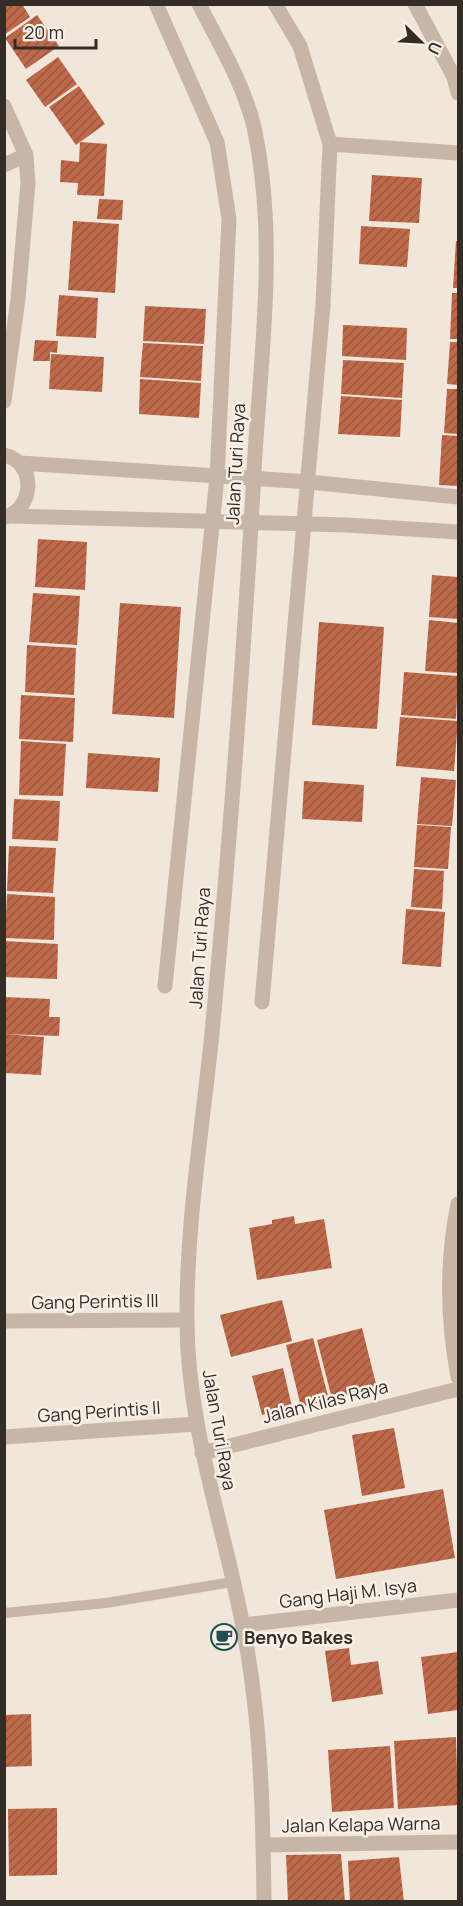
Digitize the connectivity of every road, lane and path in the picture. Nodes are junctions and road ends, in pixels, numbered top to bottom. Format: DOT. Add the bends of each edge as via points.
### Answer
graph roads {
  1 [pos="156,4"];
  2 [pos="199,4"];
  3 [pos="275,4"];
  4 [pos="415,4"];
  5 [pos="459,93"];
  6 [pos="4,106"];
  7 [pos="330,144"];
  8 [pos="459,153"];
  9 [pos="26,155"];
  10 [pos="4,165"];
  11 [pos="4,401"];
  12 [pos="4,455"];
  13 [pos="20,464"];
  14 [pos="217,477"];
  15 [pos="254,479"];
  16 [pos="309,482"];
  17 [pos="459,497"];
  18 [pos="8,517"];
  19 [pos="213,522"];
  20 [pos="252,523"];
  21 [pos="304,525"];
  22 [pos="459,532"];
  23 [pos="165,986"];
  24 [pos="262,1002"];
  25 [pos="459,1204"];
  26 [pos="187,1320"];
  27 [pos="4,1322"];
  28 [pos="459,1377"];
  29 [pos="459,1389"];
  30 [pos="196,1424"];
  31 [pos="4,1437"];
  32 [pos="202,1453"];
  33 [pos="232,1582"];
  34 [pos="459,1600"];
  35 [pos="4,1613"];
  36 [pos="243,1625"];
  37 [pos="459,1842"];
  38 [pos="263,1845"];
  39 [pos="262,1901"];
  1 -- 14 [label="street" via="217,142 228,219"];
  2 -- 15 [label="street, Jalan Turi Raya" via="237,77 253,123 264,186 267,245"];
  3 -- 7 [label="street" via="300,46"];
  4 -- 5 [label="street"];
  6 -- 9 [label="street"];
  7 -- 8 [label="street"];
  7 -- 16 [label="street"];
  9 -- 10 [label="street"];
  9 -- 11 [label="street" via="28,183 19,287"];
  12 -- 13 [label="street"];
  13 -- 14 [label="street"];
  13 -- 18 [label="street" via="27,473 27,498"];
  14 -- 15 [label="street"];
  14 -- 19 [label="street"];
  15 -- 16 [label="street"];
  15 -- 20 [label="street, Jalan Turi Raya"];
  16 -- 17 [label="street"];
  16 -- 21 [label="street"];
  18 -- 19 [label="street"];
  19 -- 20 [label="street"];
  19 -- 23 [label="street"];
  20 -- 21 [label="street"];
  20 -- 26 [label="street, Jalan Turi Raya"];
  21 -- 22 [label="street"];
  21 -- 24 [label="street"];
  25 -- 28 [label="street" via="448,1282"];
  26 -- 27 [label="street, Gang Perintis III"];
  26 -- 30 [label="street, Jalan Turi Raya"];
  29 -- 32 [label="street, Jalan Kilas Raya"];
  30 -- 31 [label="street, Gang Perintis II"];
  30 -- 32 [label="street, Jalan Turi Raya"];
  32 -- 33 [label="street, Jalan Turi Raya"];
  33 -- 35 [label="lane" via="106,1603"];
  33 -- 36 [label="street, Jalan Turi Raya"];
  34 -- 36 [label="street, Gang Haji M. Isya"];
  36 -- 38 [label="street, Jalan Turi Raya" via="254,1699"];
  37 -- 38 [label="street, Jalan Kelapa Warna"];
  38 -- 39 [label="street, Jalan Turi Raya"];
}
